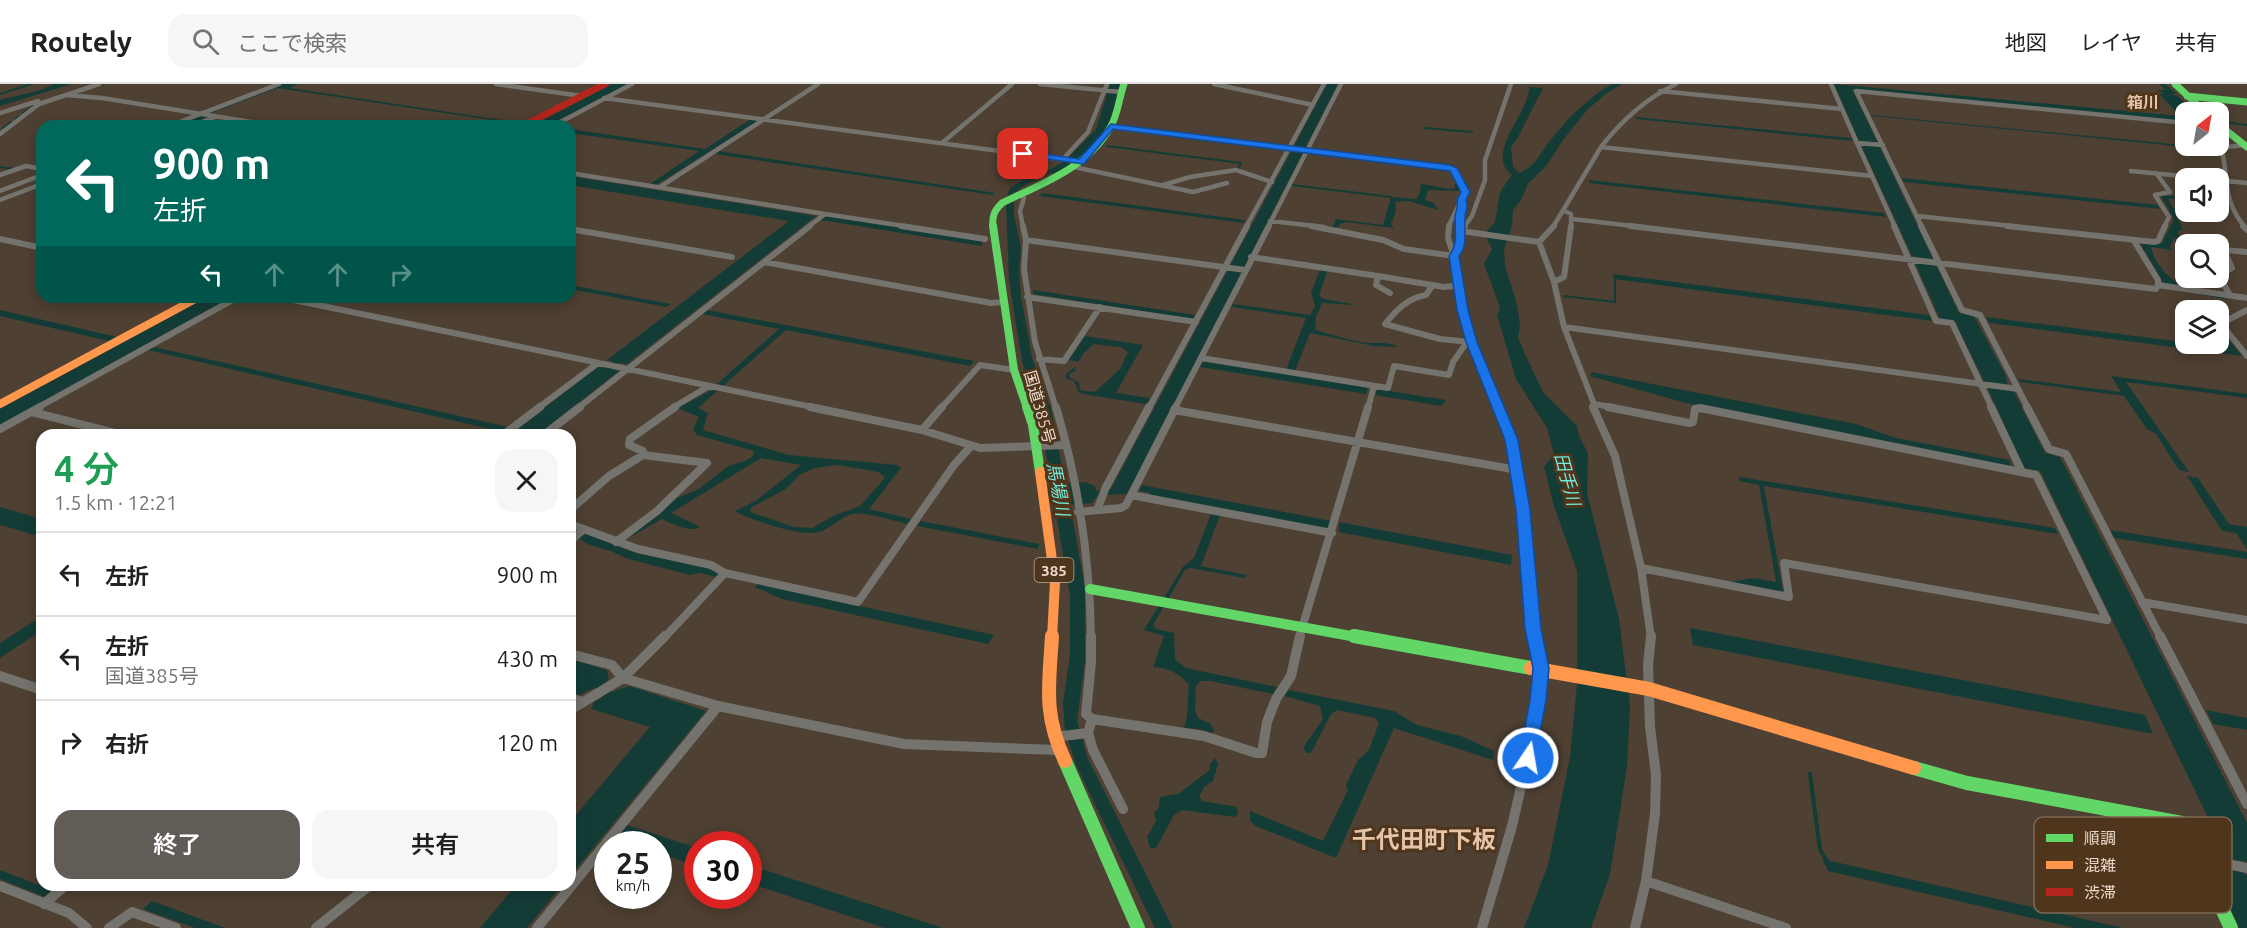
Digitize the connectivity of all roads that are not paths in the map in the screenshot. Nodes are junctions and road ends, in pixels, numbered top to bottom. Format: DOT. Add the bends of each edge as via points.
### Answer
graph roads {
  1 [pos="87,84"];
  2 [pos="99,84"];
  3 [pos="279,84"];
  4 [pos="499,84"];
  5 [pos="605,84"];
  6 [pos="632,84"];
  7 [pos="818,84"];
  8 [pos="1012,84"];
  9 [pos="1040,84"];
  10 [pos="1107,84"];
  11 [pos="1214,84"];
  12 [pos="1324,84"];
  13 [pos="1341,84"];
  14 [pos="1511,84"];
  15 [pos="1676,84"];
  16 [pos="1831,84"];
  17 [pos="2175,84"];
  18 [pos="1121,89"];
  19 [pos="1105,91"];
  20 [pos="1660,92"];
  21 [pos="66,95"];
  22 [pos="582,96"];
  23 [pos="2187,96"];
  24 [pos="604,98"];
  25 [pos="2194,102"];
  26 [pos="2247,102"];
  27 [pos="1313,105"];
  28 [pos="1842,109"];
  29 [pos="0,113"];
  30 [pos="204,114"];
  31 [pos="216,116"];
  32 [pos="186,120"];
  33 [pos="206,120"];
  34 [pos="240,120"];
  35 [pos="535,120"];
  36 [pos="564,120"];
  37 [pos="764,120"];
  38 [pos="2175,122"];
  39 [pos="1111,126"];
  40 [pos="2229,133"];
  41 [pos="0,134"];
  42 [pos="942,143"];
  43 [pos="1857,143"];
  44 [pos="1880,145"];
  45 [pos="2246,146"];
  46 [pos="1601,147"];
  47 [pos="1298,149"];
  48 [pos="1064,159"];
  49 [pos="1078,163"];
  50 [pos="36,168"];
  51 [pos="2222,168"];
  52 [pos="2131,171"];
  53 [pos="2156,173"];
  54 [pos="576,174"];
  55 [pos="2175,175"];
  56 [pos="0,176"];
  57 [pos="1872,176"];
  58 [pos="36,177"];
  59 [pos="1272,182"];
  60 [pos="2229,182"];
  61 [pos="1227,183"];
  62 [pos="2247,183"];
  63 [pos="1162,185"];
  64 [pos="36,186"];
  65 [pos="654,186"];
  66 [pos="0,191"];
  67 [pos="1018,194"];
  68 [pos="0,200"];
  69 [pos="1461,200"];
  70 [pos="2229,209"];
  71 [pos="1564,211"];
  72 [pos="825,214"];
  73 [pos="1917,216"];
  74 [pos="1572,219"];
  75 [pos="1270,221"];
  76 [pos="576,230"];
  77 [pos="2247,230"];
  78 [pos="1465,232"];
  79 [pos="0,239"];
  80 [pos="985,239"];
  81 [pos="1026,240"];
  82 [pos="2134,241"];
  83 [pos="1539,242"];
  84 [pos="36,247"];
  85 [pos="2247,252"];
  86 [pos="1454,256"];
  87 [pos="732,257"];
  88 [pos="1251,257"];
  89 [pos="1908,260"];
  90 [pos="764,262"];
  91 [pos="1940,264"];
  92 [pos="1228,268"];
  93 [pos="1241,270"];
  94 [pos="1378,276"];
  95 [pos="1459,282"];
  96 [pos="1554,282"];
  97 [pos="2158,285"];
  98 [pos="1432,286"];
  99 [pos="1390,293"];
  100 [pos="2230,295"];
  101 [pos="1027,297"];
  102 [pos="2247,298"];
  103 [pos="1003,302"];
  104 [pos="188,303"];
  105 [pos="227,303"];
  106 [pos="308,303"];
  107 [pos="1100,308"];
  108 [pos="2247,310"];
  109 [pos="2229,319"];
  110 [pos="1196,322"];
  111 [pos="1564,327"];
  112 [pos="2229,335"];
  113 [pos="1469,342"];
  114 [pos="2247,356"];
  115 [pos="1201,358"];
  116 [pos="1039,359"];
  117 [pos="598,363"];
  118 [pos="628,369"];
  119 [pos="1014,370"];
  120 [pos="1980,384"];
  121 [pos="709,386"];
  122 [pos="1374,386"];
  123 [pos="2018,389"];
  124 [pos="1,403"];
  125 [pos="1594,404"];
  126 [pos="1174,410"];
  127 [pos="33,411"];
  128 [pos="0,429"];
  129 [pos="100,429"];
  130 [pos="511,429"];
  131 [pos="552,429"];
  132 [pos="922,430"];
  133 [pos="1357,442"];
  134 [pos="1063,445"];
  135 [pos="970,446"];
  136 [pos="1040,446"];
  137 [pos="643,455"];
  138 [pos="1518,470"];
  139 [pos="2022,472"];
  140 [pos="1131,495"];
  141 [pos="576,505"];
  142 [pos="1077,509"];
  143 [pos="1097,510"];
  144 [pos="576,527"];
  145 [pos="583,530"];
  146 [pos="1332,533"];
  147 [pos="576,536"];
  148 [pos="616,542"];
  149 [pos="1641,568"];
  150 [pos="725,573"];
  151 [pos="1090,589"];
  152 [pos="2142,602"];
  153 [pos="2247,620"];
  154 [pos="1303,628"];
  155 [pos="576,656"];
  156 [pos="1544,668"];
  157 [pos="0,676"];
  158 [pos="623,678"];
  159 [pos="36,688"];
  160 [pos="1644,688"];
  161 [pos="576,700"];
  162 [pos="582,702"];
  163 [pos="576,706"];
  164 [pos="718,706"];
  165 [pos="1092,719"];
  166 [pos="1086,733"];
  167 [pos="1058,737"];
  168 [pos="1058,750"];
  169 [pos="2247,804"];
  170 [pos="1123,809"];
  171 [pos="2150,817"];
  172 [pos="576,880"];
  173 [pos="1646,881"];
  174 [pos="0,886"];
  175 [pos="59,891"];
  176 [pos="362,891"];
  177 [pos="567,891"];
  178 [pos="44,904"];
  179 [pos="2224,913"];
  180 [pos="87,928"];
  181 [pos="109,928"];
  182 [pos="176,928"];
  183 [pos="316,928"];
  184 [pos="537,928"];
  185 [pos="1138,928"];
  186 [pos="1482,928"];
  187 [pos="1635,928"];
  188 [pos="1786,928"];
  189 [pos="2231,928"];
  1 -- 29 [label="street"];
  2 -- 21 [label="street"];
  3 -- 30 [label="street"];
  4 -- 22 [label="street"];
  5 -- 22 [label="main road"];
  6 -- 24 [label="street"];
  7 -- 37 [label="street"];
  8 -- 42 [label="street"];
  9 -- 19 [label="street"];
  10 -- 19 [label="street"];
  11 -- 27 [label="street"];
  12 -- 27 [label="street"];
  13 -- 47 [label="street"];
  14 -- 78 [label="street" via="1485,160 1485,180"];
  15 -- 20 [label="street"];
  16 -- 28 [label="street"];
  17 -- 23 [label="main road"];
  18 -- 19 [label="street"];
  18 -- 39 [label="main road, 国道385号 / 385"];
  19 -- 48 [label="street" via="1088,132"];
  20 -- 28 [label="street"];
  20 -- 46 [label="street" via="1624,117"];
  21 -- 30 [label="street"];
  21 -- 41 [label="street" via="33,108"];
  22 -- 35 [label="main road"];
  23 -- 25 [label="main road"];
  23 -- 26 [label="main road"];
  24 -- 36 [label="street"];
  24 -- 37 [label="street"];
  27 -- 47 [label="street"];
  28 -- 43 [label="street"];
  30 -- 31 [label="street"];
  30 -- 32 [label="street"];
  31 -- 33 [label="street"];
  31 -- 34 [label="street"];
  37 -- 42 [label="street"];
  37 -- 65 [label="street"];
  38 -- 44 [label="street" via="1856,91"];
  39 -- 47 [label="street"];
  39 -- 49 [label="main road, 国道385号 / 385"];
  40 -- 45 [label="main road"];
  42 -- 48 [label="street"];
  43 -- 44 [label="street"];
  43 -- 57 [label="street"];
  44 -- 73 [label="street"];
  45 -- 51 [label="street" via="2223,148"];
  46 -- 57 [label="street"];
  46 -- 71 [label="street"];
  47 -- 59 [label="street"];
  47 -- 69 [label="street" via="1450,168 1465,187"];
  47 -- 75 [label="street"];
  48 -- 49 [label="street"];
  49 -- 63 [label="street"];
  49 -- 67 [label="main road, 国道385号 / 385"];
  50 -- 56 [label="street" via="26,166"];
  52 -- 53 [label="street"];
  53 -- 55 [label="street"];
  53 -- 82 [label="street" via="2170,192 2155,195 2169,217 2158,241"];
  54 -- 65 [label="street"];
  57 -- 89 [label="street"];
  58 -- 66 [label="street"];
  59 -- 63 [label="street" via="1236,170"];
  59 -- 92 [label="street"];
  60 -- 62 [label="street"];
  61 -- 63 [label="street" via="1198,192"];
  64 -- 68 [label="street"];
  65 -- 72 [label="street"];
  67 -- 81 [label="street" via="1024,198 1020,211"];
  67 -- 103 [label="main road, 国道385号 / 385" via="1002,203 992,219"];
  69 -- 78 [label="street" via="1460,217"];
  69 -- 86 [label="street" via="1446,233"];
  70 -- 77 [label="street"];
  71 -- 74 [label="street"];
  71 -- 83 [label="street"];
  72 -- 80 [label="street"];
  72 -- 90 [label="street"];
  73 -- 82 [label="street"];
  73 -- 91 [label="street"];
  74 -- 89 [label="street"];
  74 -- 96 [label="street" via="1564,277"];
  75 -- 86 [label="street" via="1329,228 1383,240 1404,249"];
  75 -- 88 [label="street"];
  76 -- 87 [label="street"];
  78 -- 83 [label="street"];
  78 -- 86 [label="street"];
  79 -- 84 [label="street"];
  81 -- 92 [label="street"];
  81 -- 101 [label="street"];
  82 -- 97 [label="street"];
  83 -- 96 [label="street"];
  85 -- 100 [label="street" via="2224,250 2232,268 2222,273 2222,281"];
  86 -- 95 [label="street"];
  88 -- 93 [label="street"];
  88 -- 94 [label="street"];
  89 -- 91 [label="street"];
  89 -- 120 [label="street" via="1936,321 1952,323"];
  90 -- 103 [label="street"];
  90 -- 118 [label="street"];
  91 -- 97 [label="street" via="2156,290"];
  91 -- 123 [label="street" via="1962,310 1980,315"];
  92 -- 93 [label="street"];
  92 -- 110 [label="street"];
  93 -- 115 [label="street"];
  94 -- 98 [label="street"];
  94 -- 99 [label="street" via="1376,285"];
  95 -- 98 [label="street" via="1454,286"];
  95 -- 113 [label="street"];
  96 -- 111 [label="street"];
  97 -- 100 [label="street"];
  98 -- 113 [label="street" via="1426,295 1414,296 1384,324 1440,339"];
  100 -- 102 [label="street"];
  101 -- 107 [label="street"];
  101 -- 116 [label="street"];
  103 -- 119 [label="main road, 国道385号 / 385"];
  104 -- 124 [label="main road"];
  105 -- 127 [label="street"];
  106 -- 117 [label="street"];
  107 -- 110 [label="street"];
  107 -- 116 [label="street" via="1064,361"];
  108 -- 109 [label="street"];
  110 -- 143 [label="street"];
  111 -- 120 [label="street"];
  111 -- 125 [label="street"];
  112 -- 114 [label="street"];
  113 -- 122 [label="street" via="1453,362 1449,375 1394,366 1388,388"];
  113 -- 138 [label="street" via="1504,417"];
  115 -- 122 [label="street"];
  115 -- 126 [label="street"];
  116 -- 134 [label="street" via="1057,410"];
  117 -- 118 [label="street"];
  117 -- 130 [label="street"];
  118 -- 121 [label="street"];
  118 -- 131 [label="street"];
  119 -- 132 [label="street" via="980,365 975,368"];
  119 -- 136 [label="main road, 国道385号 / 385"];
  120 -- 123 [label="street"];
  120 -- 139 [label="street"];
  121 -- 132 [label="street"];
  121 -- 137 [label="street" via="630,439 629,445"];
  122 -- 133 [label="street"];
  123 -- 152 [label="street" via="2049,449 2066,454"];
  125 -- 139 [label="street" via="1689,423 1693,422 1695,409 1700,408"];
  125 -- 149 [label="street" via="1615,456"];
  126 -- 133 [label="street"];
  126 -- 140 [label="street"];
  127 -- 128 [label="street"];
  127 -- 129 [label="street"];
  132 -- 135 [label="street"];
  133 -- 138 [label="street"];
  133 -- 146 [label="street"];
  134 -- 136 [label="street"];
  134 -- 142 [label="street"];
  135 -- 136 [label="street"];
  135 -- 150 [label="street" via="858,602"];
  136 -- 167 [label="main road, 国道385号 / 385" via="1055,582 1048,706"];
  137 -- 141 [label="street" via="609,476"];
  137 -- 148 [label="street" via="707,463 657,511"];
  138 -- 156 [label="street" via="1533,629"];
  139 -- 149 [label="street" via="2036,475 2107,620 1784,563 1789,597"];
  140 -- 143 [label="street" via="1121,508"];
  140 -- 146 [label="street"];
  142 -- 143 [label="street"];
  142 -- 151 [label="street"];
  144 -- 145 [label="street"];
  145 -- 147 [label="street"];
  145 -- 148 [label="street"];
  146 -- 154 [label="street"];
  148 -- 150 [label="street"];
  149 -- 160 [label="street" via="1652,642"];
  150 -- 158 [label="street"];
  151 -- 154 [label="main road"];
  151 -- 165 [label="street" via="1091,662 1085,706"];
  152 -- 153 [label="street"];
  152 -- 169 [label="street"];
  154 -- 156 [label="main road"];
  154 -- 165 [label="street" via="1290,676 1267,722 1262,753 1204,736"];
  155 -- 158 [label="street" via="612,665"];
  156 -- 160 [label="main road"];
  156 -- 186 [label="street" via="1512,826"];
  157 -- 159 [label="street"];
  158 -- 162 [label="street"];
  158 -- 164 [label="street"];
  160 -- 171 [label="main road" via="1967,783"];
  160 -- 173 [label="street" via="1656,775"];
  161 -- 162 [label="street"];
  162 -- 163 [label="street"];
  164 -- 168 [label="street" via="904,744"];
  164 -- 172 [label="street"];
  165 -- 166 [label="street"];
  166 -- 167 [label="street"];
  166 -- 170 [label="street"];
  167 -- 168 [label="main road, 国道385号 / 385"];
  168 -- 185 [label="main road, 国道385号 / 385"];
  173 -- 187 [label="street"];
  173 -- 188 [label="street"];
  174 -- 178 [label="street"];
  175 -- 178 [label="street"];
  176 -- 183 [label="street"];
  177 -- 184 [label="street"];
  178 -- 180 [label="street" via="69,914"];
  179 -- 189 [label="main road"];
  181 -- 182 [label="street" via="132,912"];
}
